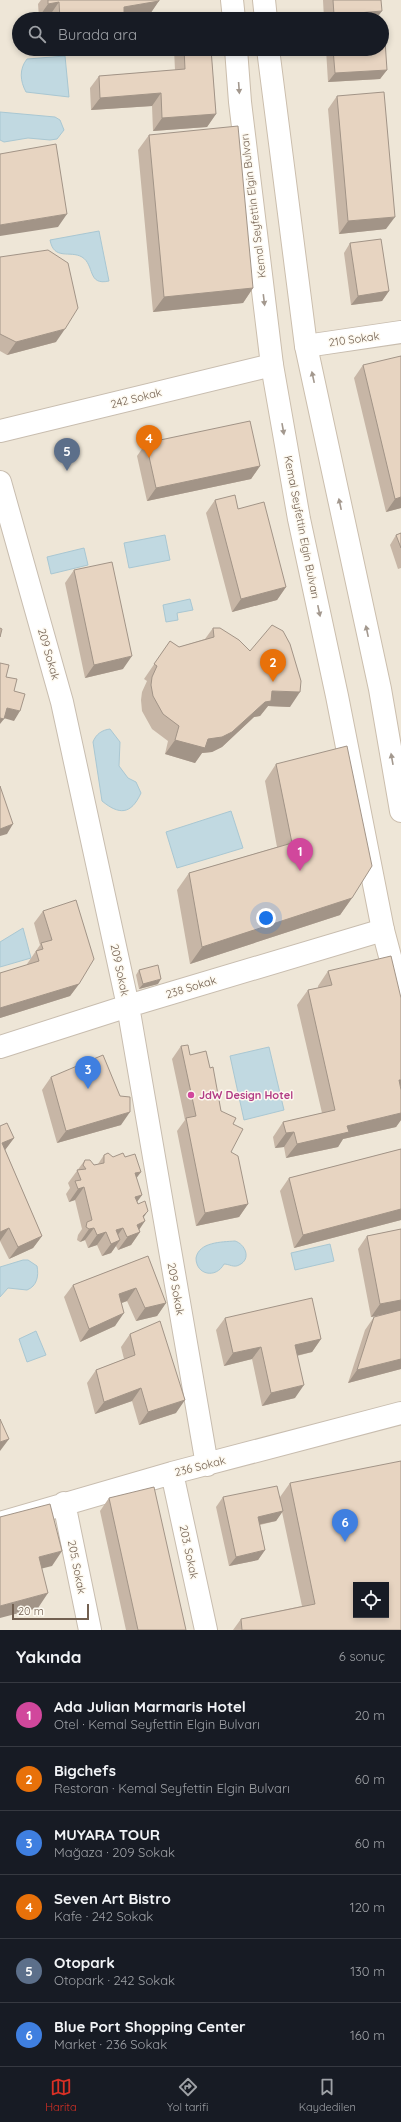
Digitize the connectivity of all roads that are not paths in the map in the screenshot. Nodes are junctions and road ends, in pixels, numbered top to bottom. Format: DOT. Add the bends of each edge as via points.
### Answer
graph roads {
  1 [pos="232,0"];
  2 [pos="264,0"];
  3 [pos="233,12"];
  4 [pos="265,12"];
  5 [pos="237,56"];
  6 [pos="269,56"];
  7 [pos="401,332"];
  8 [pos="306,346"];
  9 [pos="272,365"];
  10 [pos="0,431"];
  11 [pos="0,482"];
  12 [pos="401,811"];
  13 [pos="383,930"];
  14 [pos="401,998"];
  15 [pos="128,1006"];
  16 [pos="0,1047"];
  17 [pos="401,1414"];
  18 [pos="207,1465"];
  19 [pos="172,1473"];
  20 [pos="64,1503"];
  21 [pos="0,1523"];
  22 [pos="90,1630"];
  23 [pos="206,1630"];
  1 -- 3 [label="street"];
  2 -- 4 [label="street"];
  5 -- 9 [label="street, Kemal Seyfettin Elgin Bulvarı, one-way"];
  6 -- 8 [label="street"];
  7 -- 8 [label="street, 210 Sokak"];
  12 -- 8 [label="street, one-way" via="380,689"];
  9 -- 10 [label="street, 242 Sokak"];
  9 -- 13 [label="street, Kemal Seyfettin Elgin Bulvarı, one-way" via="299,519"];
  11 -- 15 [label="street, 209 Sokak" via="62,702"];
  13 -- 14 [label="street, Kemal Seyfettin Elgin Bulvarı"];
  13 -- 15 [label="street, 238 Sokak"];
  15 -- 16 [label="street, 238 Sokak"];
  15 -- 18 [label="street, 209 Sokak"];
  17 -- 18 [label="street, 236 Sokak"];
  18 -- 19 [label="street, 236 Sokak"];
  19 -- 20 [label="street, 236 Sokak"];
  19 -- 23 [label="street, 203. Sokak"];
  20 -- 21 [label="street, 236 Sokak"];
  20 -- 22 [label="street, 205. Sokak"];
}
